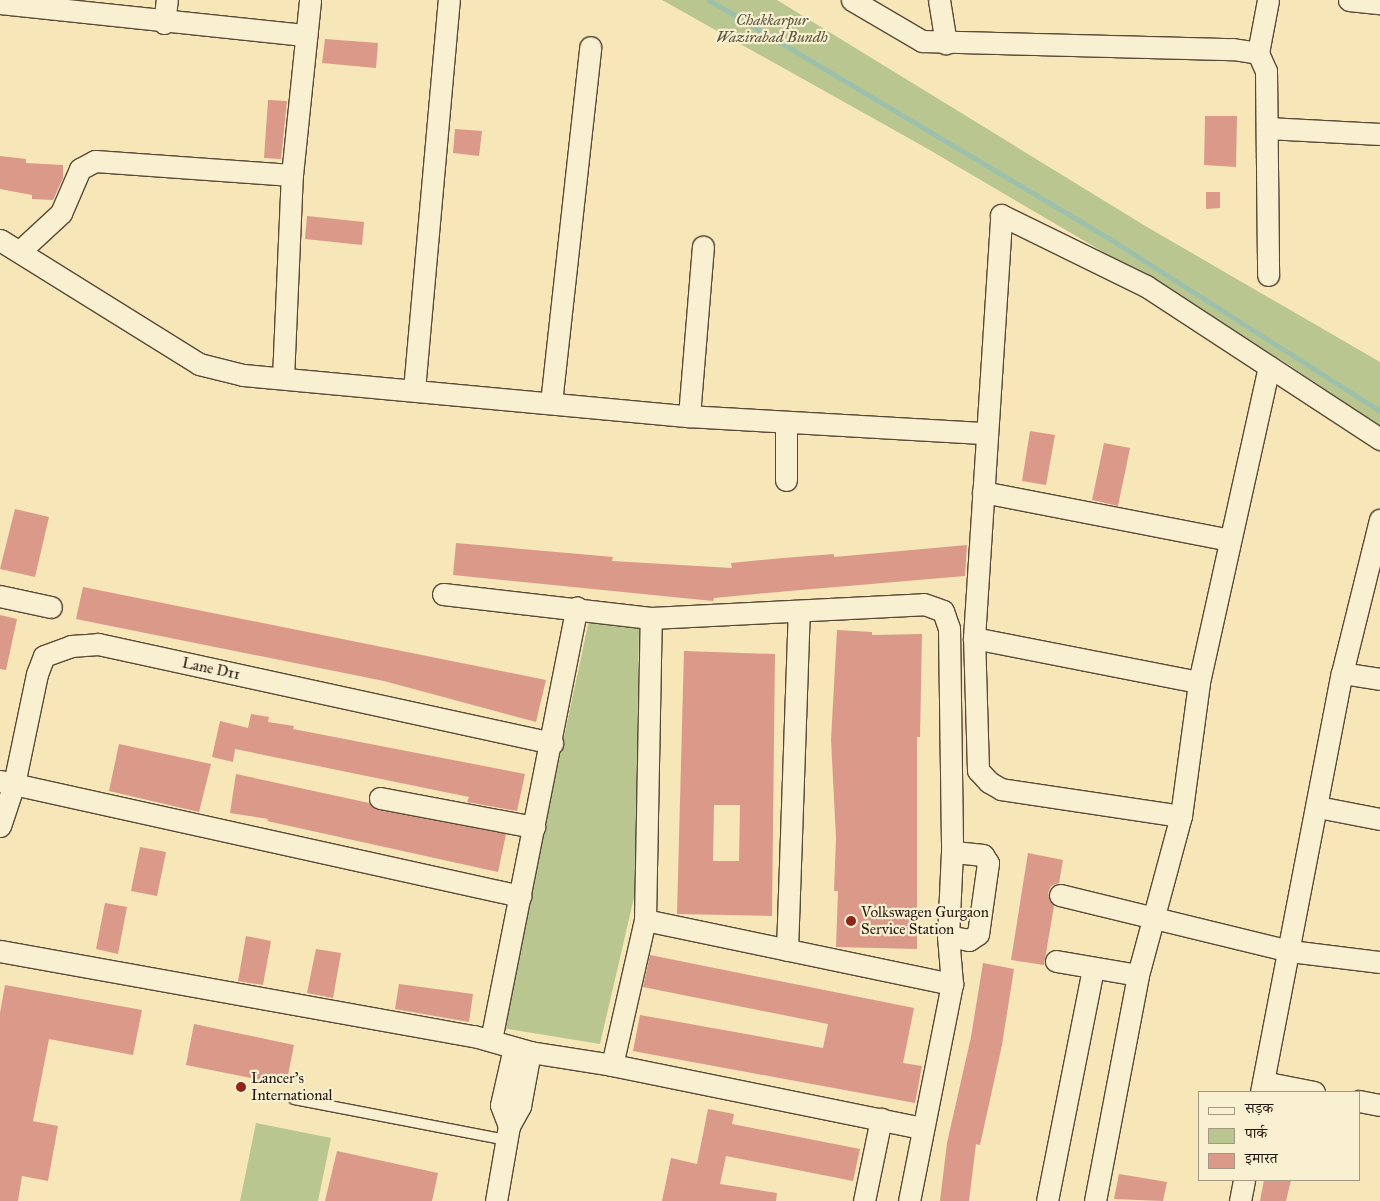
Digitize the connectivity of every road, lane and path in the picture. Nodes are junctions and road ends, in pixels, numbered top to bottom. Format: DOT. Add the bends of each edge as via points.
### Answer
graph roads {
  1 [pos="167,0"];
  2 [pos="310,0"];
  3 [pos="449,0"];
  4 [pos="852,0"];
  5 [pos="939,0"];
  6 [pos="1268,0"];
  7 [pos="1349,0"];
  8 [pos="1380,3"];
  9 [pos="0,4"];
  10 [pos="164,23"];
  11 [pos="306,35"];
  12 [pos="946,43"];
  13 [pos="590,47"];
  14 [pos="1258,53"];
  15 [pos="1267,128"];
  16 [pos="1380,134"];
  17 [pos="292,175"];
  18 [pos="0,240"];
  19 [pos="703,247"];
  20 [pos="20,251"];
  21 [pos="1268,275"];
  22 [pos="1269,367"];
  23 [pos="283,378"];
  24 [pos="414,390"];
  25 [pos="550,403"];
  26 [pos="689,416"];
  27 [pos="786,424"];
  28 [pos="985,433"];
  29 [pos="1380,439"];
  30 [pos="786,480"];
  31 [pos="983,492"];
  32 [pos="1380,520"];
  33 [pos="1229,540"];
  34 [pos="1371,586"];
  35 [pos="443,594"];
  36 [pos="0,596"];
  37 [pos="52,607"];
  38 [pos="576,607"];
  39 [pos="799,613"];
  40 [pos="651,618"];
  41 [pos="974,638"];
  42 [pos="1342,673"];
  43 [pos="1380,679"];
  44 [pos="1199,682"];
  45 [pos="552,743"];
  46 [pos="7,783"];
  47 [pos="380,798"];
  48 [pos="1318,807"];
  49 [pos="1181,816"];
  50 [pos="1380,819"];
  51 [pos="0,826"];
  52 [pos="534,827"];
  53 [pos="952,852"];
  54 [pos="1060,895"];
  55 [pos="520,896"];
  56 [pos="645,920"];
  57 [pos="1155,921"];
  58 [pos="948,936"];
  59 [pos="787,950"];
  60 [pos="0,951"];
  61 [pos="1290,951"];
  62 [pos="1056,961"];
  63 [pos="1380,962"];
  64 [pos="1093,968"];
  65 [pos="1138,975"];
  66 [pos="952,984"];
  67 [pos="491,1040"];
  68 [pos="522,1050"];
  69 [pos="612,1065"];
  70 [pos="1262,1087"];
  71 [pos="1304,1091"];
  72 [pos="294,1099"];
  73 [pos="1360,1101"];
  74 [pos="1380,1105"];
  75 [pos="880,1119"];
  76 [pos="922,1128"];
  77 [pos="508,1133"];
  78 [pos="1244,1181"];
  79 [pos="497,1201"];
  80 [pos="864,1201"];
  81 [pos="910,1201"];
  82 [pos="1047,1201"];
  83 [pos="1095,1201"];
  84 [pos="1240,1201"];
  1 -- 10 [label="street"];
  2 -- 11 [label="street"];
  3 -- 24 [label="street"];
  4 -- 12 [label="street" via="922,41"];
  5 -- 12 [label="street"];
  6 -- 14 [label="street"];
  7 -- 8 [label="street"];
  9 -- 10 [label="street"];
  10 -- 11 [label="street"];
  11 -- 17 [label="street"];
  12 -- 14 [label="street" via="1233,49"];
  13 -- 25 [label="street"];
  14 -- 15 [label="street" via="1266,71"];
  15 -- 16 [label="street"];
  15 -- 21 [label="street"];
  17 -- 20 [label="street" via="95,161 80,168 61,213"];
  17 -- 23 [label="street"];
  18 -- 20 [label="street"];
  19 -- 26 [label="street"];
  20 -- 23 [label="street" via="199,364 243,375"];
  22 -- 28 [label="street" via="1146,286 1001,215"];
  22 -- 29 [label="street"];
  22 -- 33 [label="street"];
  23 -- 24 [label="street"];
  24 -- 25 [label="street"];
  25 -- 26 [label="street"];
  26 -- 27 [label="street"];
  27 -- 28 [label="street"];
  27 -- 30 [label="street"];
  28 -- 31 [label="street"];
  31 -- 33 [label="street"];
  31 -- 41 [label="street"];
  32 -- 34 [label="street"];
  33 -- 44 [label="street"];
  34 -- 42 [label="street"];
  35 -- 38 [label="street"];
  36 -- 37 [label="street"];
  38 -- 40 [label="street"];
  38 -- 45 [label="street"];
  39 -- 40 [label="street"];
  39 -- 53 [label="street" via="924,604 943,611 949,628"];
  39 -- 59 [label="street"];
  40 -- 56 [label="street"];
  41 -- 44 [label="street"];
  41 -- 49 [label="street" via="978,770 989,782 1001,789"];
  42 -- 43 [label="street"];
  42 -- 48 [label="street"];
  44 -- 49 [label="street"];
  45 -- 46 [label="street, Lane D11" via="98,644 71,646 44,656"];
  45 -- 52 [label="street"];
  46 -- 51 [label="street, Lane D11"];
  46 -- 55 [label="street"];
  47 -- 52 [label="street"];
  48 -- 50 [label="street"];
  48 -- 61 [label="street"];
  49 -- 57 [label="street"];
  52 -- 55 [label="street"];
  53 -- 58 [label="street"];
  53 -- 58 [label="street" via="982,855 988,863 978,934 969,940"];
  54 -- 57 [label="street"];
  55 -- 67 [label="street"];
  56 -- 59 [label="street"];
  56 -- 69 [label="street"];
  57 -- 61 [label="street"];
  57 -- 65 [label="street"];
  58 -- 66 [label="street"];
  59 -- 66 [label="street"];
  60 -- 67 [label="street"];
  61 -- 63 [label="street"];
  61 -- 70 [label="street"];
  62 -- 64 [label="street"];
  64 -- 65 [label="street"];
  64 -- 82 [label="street"];
  65 -- 83 [label="street"];
  66 -- 76 [label="street"];
  67 -- 68 [label="street"];
  68 -- 69 [label="street"];
  68 -- 77 [label="street" via="520,1106"];
  69 -- 75 [label="street"];
  70 -- 71 [label="street"];
  72 -- 77 [label="lane"];
  73 -- 74 [label="street"];
  75 -- 76 [label="street"];
  75 -- 80 [label="street"];
  76 -- 81 [label="street"];
  77 -- 79 [label="street"];
  78 -- 84 [label="street"];
}
